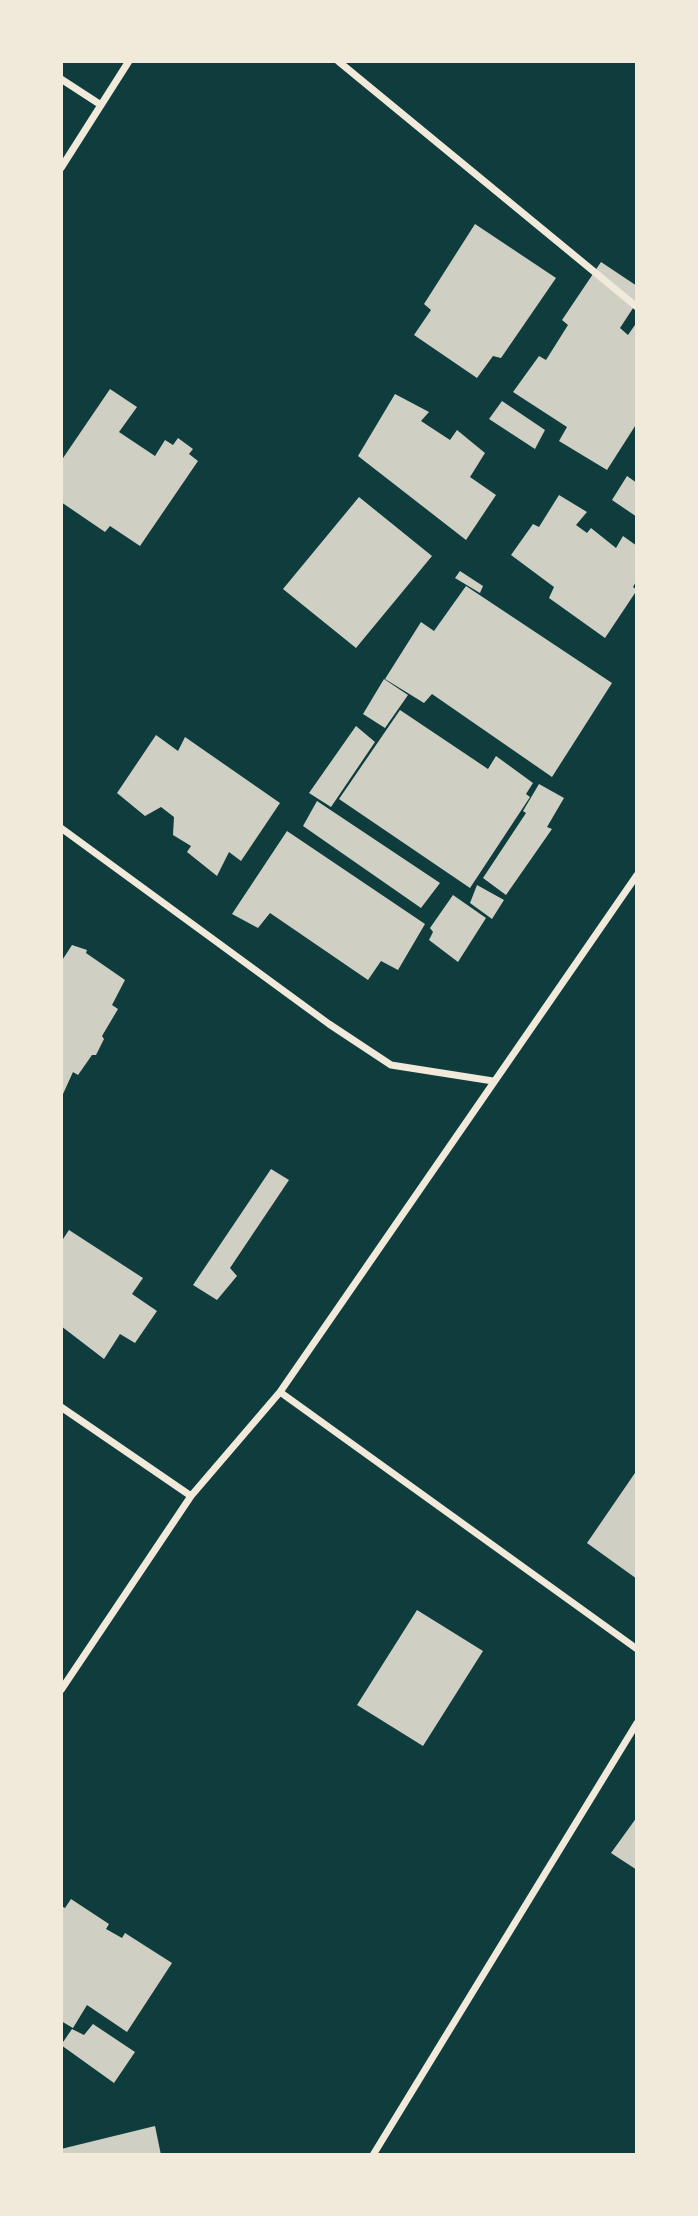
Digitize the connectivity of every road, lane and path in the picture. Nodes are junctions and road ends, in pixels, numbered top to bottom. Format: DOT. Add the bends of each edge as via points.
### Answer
graph roads {
  1 [pos="129,61"];
  2 [pos="338,61"];
  3 [pos="61,79"];
  4 [pos="101,105"];
  5 [pos="61,168"];
  6 [pos="637,307"];
  7 [pos="61,828"];
  8 [pos="637,874"];
  9 [pos="494,1081"];
  10 [pos="280,1392"];
  11 [pos="61,1407"];
  12 [pos="191,1496"];
  13 [pos="637,1649"];
  14 [pos="61,1690"];
  15 [pos="637,1723"];
  16 [pos="373,2155"];
  1 -- 4 [label="street"];
  2 -- 6 [label="street"];
  3 -- 4 [label="street"];
  4 -- 5 [label="street"];
  7 -- 9 [label="street" via="391,1065"];
  8 -- 9 [label="street"];
  9 -- 10 [label="street"];
  10 -- 12 [label="street"];
  10 -- 13 [label="street"];
  11 -- 12 [label="street"];
  12 -- 14 [label="street"];
  15 -- 16 [label="street"];
}
